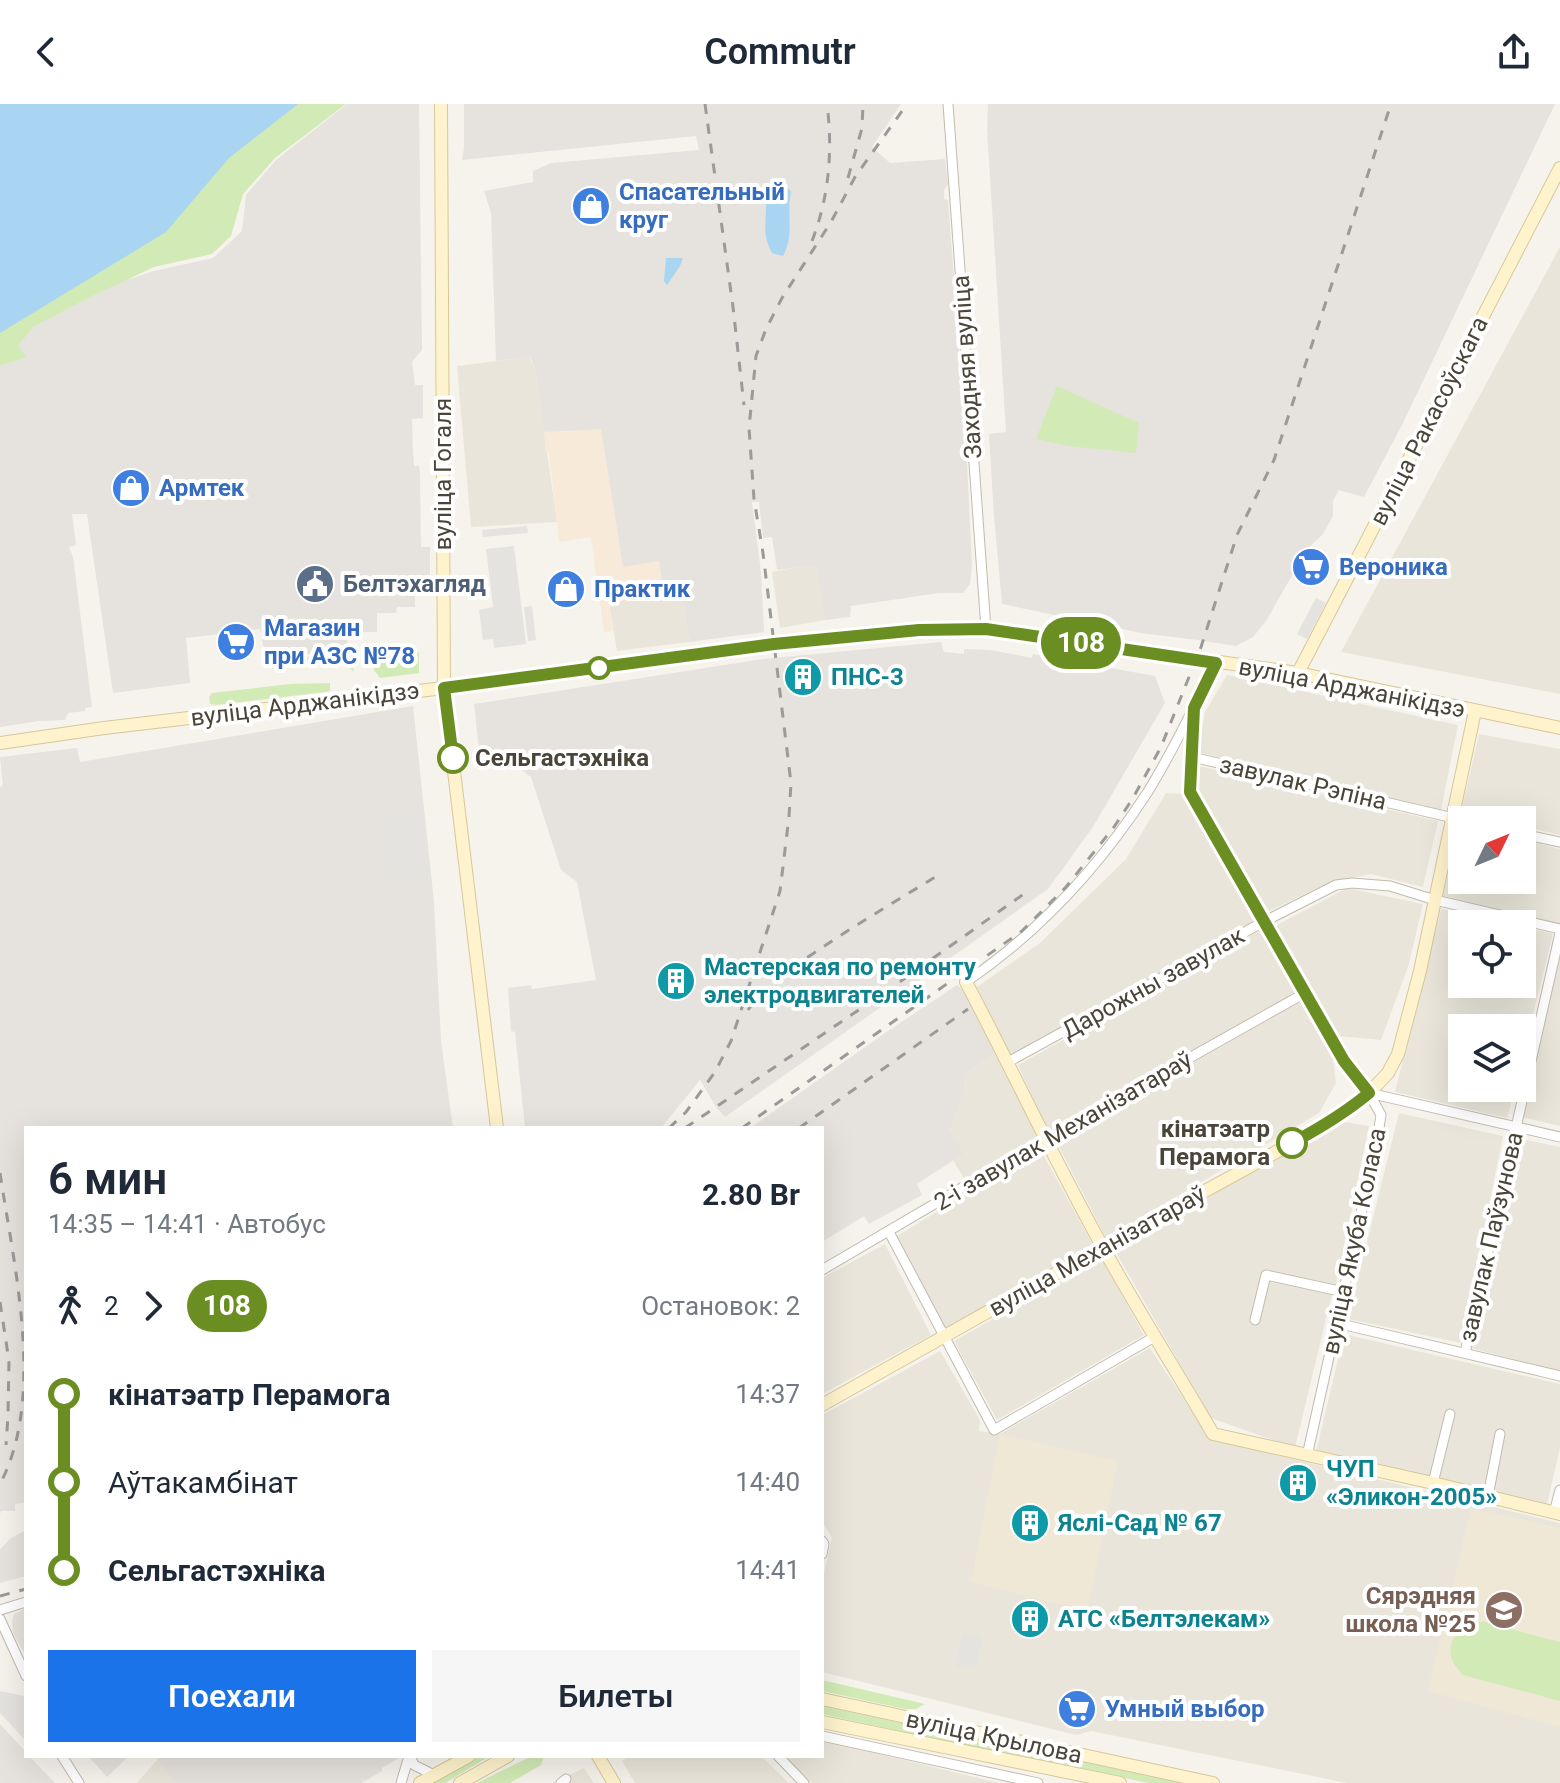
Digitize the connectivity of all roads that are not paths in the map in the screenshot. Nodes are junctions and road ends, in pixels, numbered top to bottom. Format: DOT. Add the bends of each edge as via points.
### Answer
graph roads {
  1 [pos="441,104"];
  2 [pos="948,104"];
  3 [pos="1560,168"];
  4 [pos="986,629"];
  5 [pos="1216,663"];
  6 [pos="1298,673"];
  7 [pos="444,688"];
  8 [pos="1194,708"];
  9 [pos="1475,711"];
  10 [pos="1560,728"];
  11 [pos="0,743"];
  12 [pos="1192,757"];
  13 [pos="1459,806"];
  14 [pos="1448,817"];
  15 [pos="1536,837"];
  16 [pos="1560,842"];
  17 [pos="1448,852"];
  18 [pos="1435,900"];
  19 [pos="1265,921"];
  20 [pos="1560,931"];
  21 [pos="966,982"];
  22 [pos="1305,993"];
  23 [pos="1008,1062"];
  24 [pos="1369,1093"];
  25 [pos="497,1126"];
  26 [pos="1515,1128"];
  27 [pos="1560,1137"];
  28 [pos="1045,1139"];
  29 [pos="889,1232"];
  30 [pos="1103,1247"];
  31 [pos="824,1269"];
  32 [pos="1344,1292"];
  33 [pos="1255,1320"];
  34 [pos="1337,1323"];
  35 [pos="1156,1336"];
  36 [pos="945,1337"];
  37 [pos="1465,1353"];
  38 [pos="1560,1376"];
  39 [pos="824,1404"];
  40 [pos="1450,1414"];
  41 [pos="1500,1434"];
  42 [pos="1307,1456"];
  43 [pos="1433,1483"];
  44 [pos="1560,1490"];
  45 [pos="1488,1496"];
  46 [pos="1557,1514"];
  47 [pos="24,1603"];
  48 [pos="0,1610"];
  49 [pos="0,1619"];
  50 [pos="24,1672"];
  51 [pos="824,1699"];
  52 [pos="824,1722"];
  53 [pos="824,1736"];
  54 [pos="63,1758"];
  55 [pos="409,1758"];
  56 [pos="411,1758"];
  57 [pos="465,1758"];
  58 [pos="504,1758"];
  59 [pos="599,1758"];
  60 [pos="780,1758"];
  61 [pos="434,1775"];
  62 [pos="79,1783"];
  63 [pos="401,1783"];
  64 [pos="420,1783"];
  65 [pos="460,1783"];
  66 [pos="614,1783"];
  67 [pos="804,1783"];
  68 [pos="1038,1783"];
  69 [pos="1120,1783"];
  70 [pos="1213,1783"];
  1 -- 7 [label="main road, вуліца Гогаля"];
  2 -- 4 [label="street, Заходняя вуліца"];
  3 -- 6 [label="main road, вуліца Ракасоўскага"];
  4 -- 5 [label="main road, вуліца Арджанікідзэ"];
  4 -- 7 [label="main road, вуліца Арджанікідзэ" via="774,644"];
  5 -- 6 [label="main road, вуліца Арджанікідзэ"];
  5 -- 8 [label="street"];
  6 -- 9 [label="main road, вуліца Арджанікідзэ"];
  7 -- 11 [label="main road, вуліца Арджанікідзэ"];
  7 -- 25 [label="main road, вуліца Гогаля"];
  8 -- 12 [label="street, завулак Рэпіна"];
  8 -- 21 [label="street" via="1140,803 1069,895 1028,935"];
  9 -- 10 [label="main road, вуліца Арджанікідзэ"];
  9 -- 13 [label="main road, вуліца Якуба Коласа"];
  12 -- 14 [label="street, завулак Рэпіна"];
  12 -- 19 [label="street" via="1190,792"];
  15 -- 16 [label="street"];
  17 -- 18 [label="main road, вуліца Якуба Коласа"];
  18 -- 19 [label="street, Дарожны завулак" via="1390,886 1352,883 1336,885"];
  18 -- 20 [label="street, Дарожны завулак"];
  18 -- 24 [label="main road, вуліца Якуба Коласа" via="1398,1054"];
  19 -- 22 [label="street"];
  19 -- 23 [label="street, Дарожны завулак"];
  20 -- 26 [label="street, завулак Паўзунова"];
  21 -- 23 [label="main road"];
  22 -- 24 [label="street"];
  22 -- 28 [label="street, 2-і завулак Механізатараў"];
  23 -- 28 [label="main road"];
  24 -- 26 [label="street"];
  24 -- 30 [label="main road, вуліца Механізатараў" via="1329,1123"];
  24 -- 32 [label="street, вуліца Якуба Коласа" via="1381,1115"];
  26 -- 27 [label="street"];
  26 -- 37 [label="street, завулак Паўзунова"];
  28 -- 29 [label="street, 2-і завулак Механізатараў"];
  28 -- 30 [label="main road"];
  29 -- 31 [label="street, 2-і завулак Механізатараў"];
  29 -- 36 [label="street"];
  30 -- 35 [label="main road"];
  30 -- 36 [label="main road, вуліца Механізатараў"];
  32 -- 33 [label="street" via="1266,1275"];
  32 -- 34 [label="street, вуліца Якуба Коласа"];
  34 -- 37 [label="street"];
  34 -- 42 [label="street, вуліца Якуба Коласа"];
  35 -- 36 [label="street" via="994,1430"];
  35 -- 42 [label="main road" via="1213,1434"];
  36 -- 39 [label="main road, вуліца Механізатараў"];
  37 -- 38 [label="street"];
  40 -- 43 [label="street"];
  41 -- 45 [label="street"];
  42 -- 43 [label="main road"];
  43 -- 45 [label="main road"];
  44 -- 46 [label="street"];
  45 -- 46 [label="main road"];
  47 -- 48 [label="street"];
  49 -- 50 [label="street"];
  51 -- 70 [label="main road, вуліца Крылова"];
  52 -- 69 [label="main road, вуліца Крылова"];
  53 -- 68 [label="street"];
  54 -- 62 [label="street"];
  55 -- 63 [label="street"];
  56 -- 61 [label="street"];
  57 -- 61 [label="main road"];
  58 -- 65 [label="main road"];
  59 -- 66 [label="main road"];
  60 -- 67 [label="street"];
  61 -- 64 [label="main road"];
}
